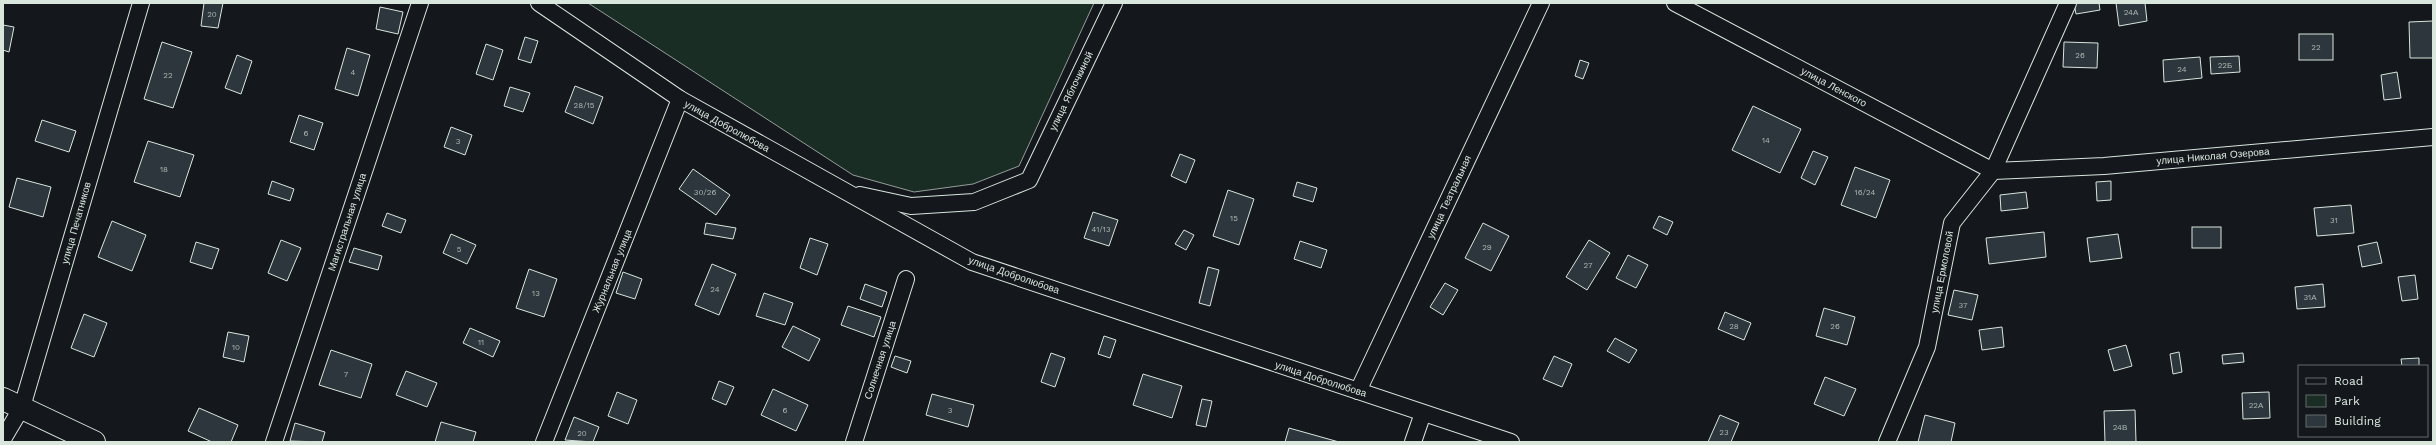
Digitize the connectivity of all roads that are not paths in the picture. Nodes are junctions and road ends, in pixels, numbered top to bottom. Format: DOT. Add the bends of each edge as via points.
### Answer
graph roads {
  1 [pos="140,3"];
  2 [pos="420,3"];
  3 [pos="539,3"];
  4 [pos="1114,3"];
  5 [pos="1541,3"];
  6 [pos="1675,3"];
  7 [pos="2068,3"];
  8 [pos="680,99"];
  9 [pos="2433,137"];
  10 [pos="1993,171"];
  11 [pos="844,192"];
  12 [pos="906,279"];
  13 [pos="1358,391"];
  14 [pos="12,403"];
  15 [pos="1423,413"];
  16 [pos="3,439"];
  17 [pos="94,442"];
  18 [pos="274,442"];
  19 [pos="544,442"];
  20 [pos="854,442"];
  21 [pos="1413,442"];
  22 [pos="1512,442"];
  23 [pos="1887,442"];
  1 -- 14 [label="street, улица Печатников"];
  2 -- 18 [label="street, Магистральная улица"];
  3 -- 8 [label="street, улица Добролюбова"];
  4 -- 11 [label="street, улица Яблочкиной" via="1029,180 974,202 911,206"];
  5 -- 13 [label="street, улица Театральная"];
  6 -- 10 [label="street, улица Ленского"];
  7 -- 10 [label="street, улица Ермоловой"];
  8 -- 11 [label="street, улица Добролюбова"];
  8 -- 19 [label="street, Журнальная улица"];
  9 -- 10 [label="street, улица Николая Озерова" via="2104,166"];
  10 -- 23 [label="street, улица Ермоловой" via="1952,223 1927,347"];
  11 -- 13 [label="street, улица Добролюбова" via="972,262"];
  12 -- 20 [label="street, Солнечная улица"];
  13 -- 15 [label="street, улица Добролюбова"];
  14 -- 16 [label="street, улица Печатников"];
  14 -- 17 [label="main road"];
  15 -- 21 [label="street"];
  15 -- 22 [label="street, улица Добролюбова"];
}
